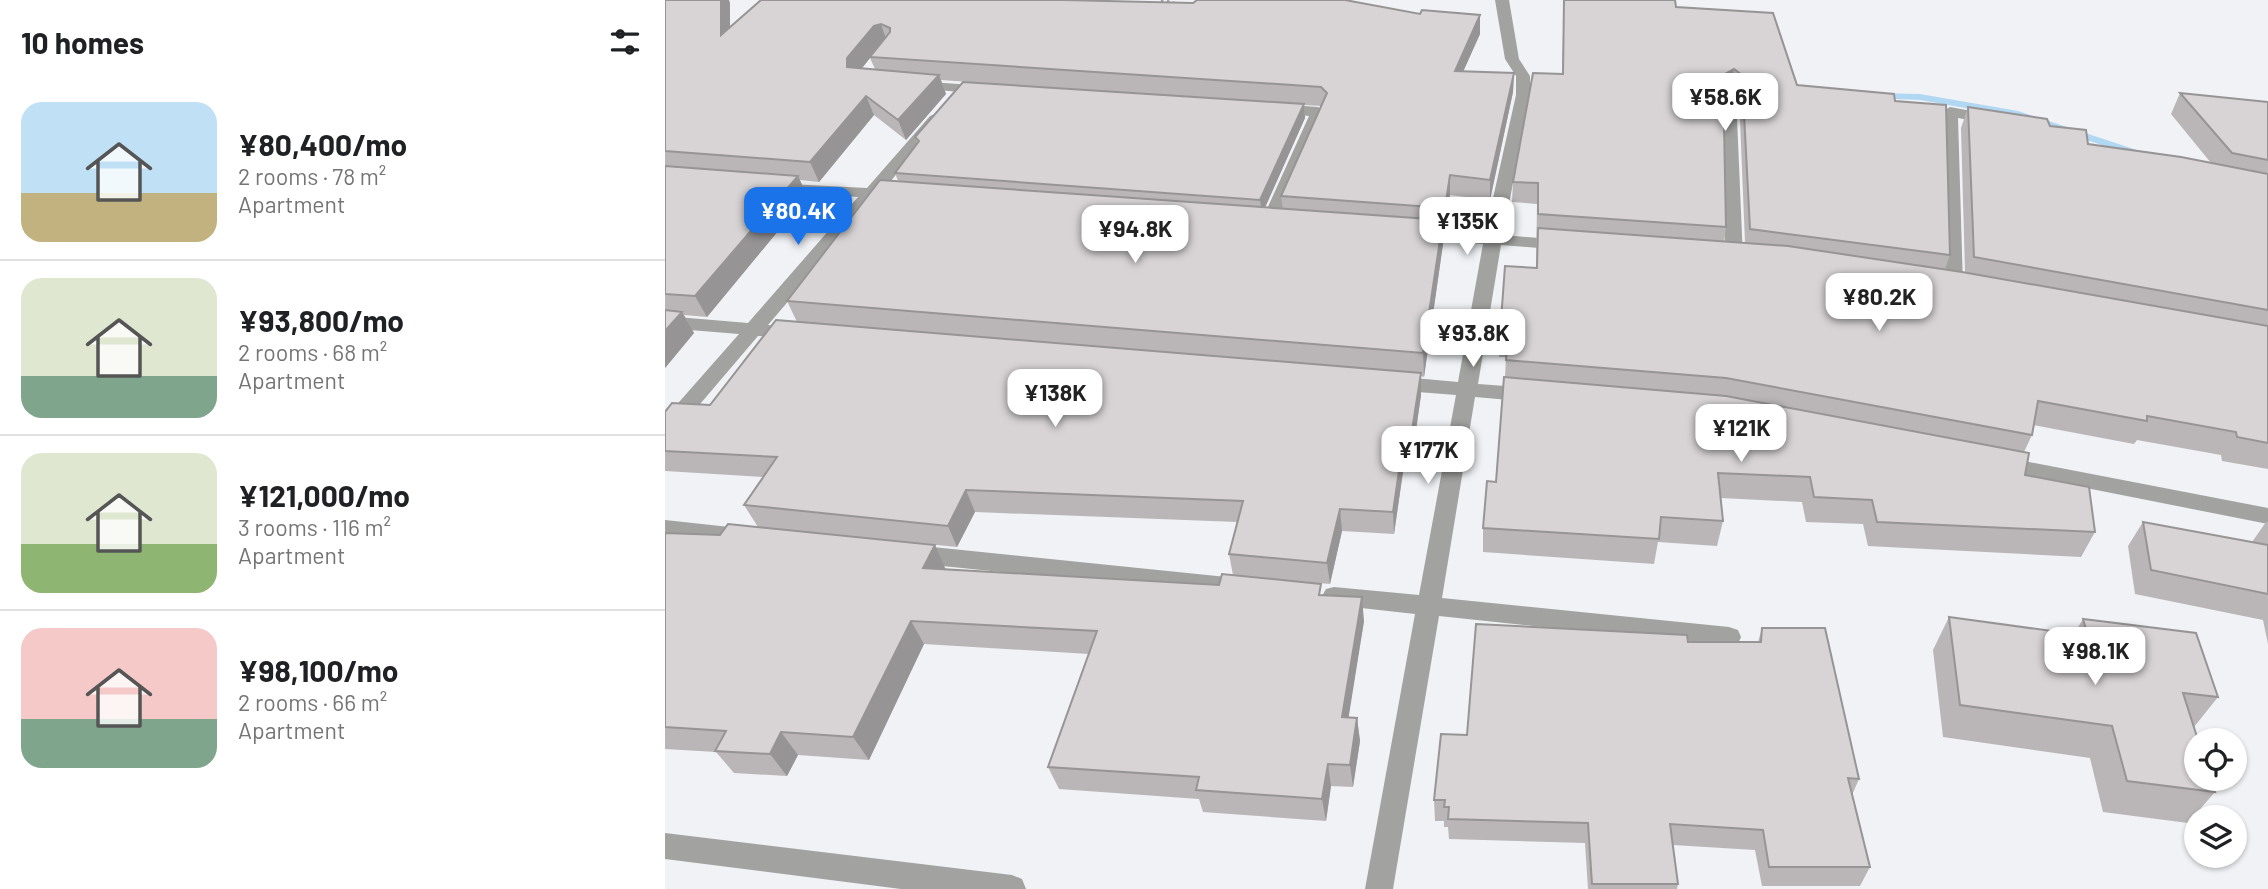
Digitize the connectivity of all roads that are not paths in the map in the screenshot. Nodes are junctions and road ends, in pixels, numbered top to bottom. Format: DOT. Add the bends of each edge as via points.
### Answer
graph roads {
  1 [pos="1502,0"];
  2 [pos="900,84"];
  3 [pos="962,89"];
  4 [pos="1003,91"];
  5 [pos="1729,95"];
  6 [pos="1263,108"];
  7 [pos="2012,124"];
  8 [pos="761,185"];
  9 [pos="870,193"];
  10 [pos="921,197"];
  11 [pos="1270,222"];
  12 [pos="1395,232"];
  13 [pos="1493,239"];
  14 [pos="1587,247"];
  15 [pos="1734,258"];
  16 [pos="1954,286"];
  17 [pos="665,322"];
  18 [pos="753,329"];
  19 [pos="822,335"];
  20 [pos="1370,381"];
  21 [pos="1466,389"];
  22 [pos="1547,396"];
  23 [pos="665,432"];
  24 [pos="1981,461"];
  25 [pos="2268,516"];
  26 [pos="665,529"];
  27 [pos="776,540"];
  28 [pos="887,551"];
  29 [pos="1262,589"];
  30 [pos="1317,595"];
  31 [pos="1429,606"];
  32 [pos="1729,637"];
  33 [pos="665,846"];
  34 [pos="1012,889"];
  35 [pos="1379,889"];
  1 -- 13 [label="street" via="1523,95"];
  2 -- 3 [label="street"];
  3 -- 4 [label="street"];
  3 -- 9 [label="street"];
  5 -- 15 [label="street"];
  6 -- 11 [label="street" via="1318,112"];
  7 -- 16 [label="street" via="1950,112"];
  8 -- 9 [label="street"];
  9 -- 10 [label="street"];
  9 -- 18 [label="street"];
  12 -- 13 [label="street"];
  13 -- 14 [label="street"];
  13 -- 21 [label="street"];
  17 -- 18 [label="street"];
  18 -- 19 [label="street"];
  18 -- 23 [label="street"];
  20 -- 21 [label="street"];
  21 -- 22 [label="street"];
  21 -- 31 [label="street"];
  24 -- 25 [label="street"];
  26 -- 27 [label="street"];
  28 -- 29 [label="street"];
  30 -- 31 [label="street"];
  31 -- 32 [label="street"];
  31 -- 35 [label="street"];
  33 -- 34 [label="street"];
}
